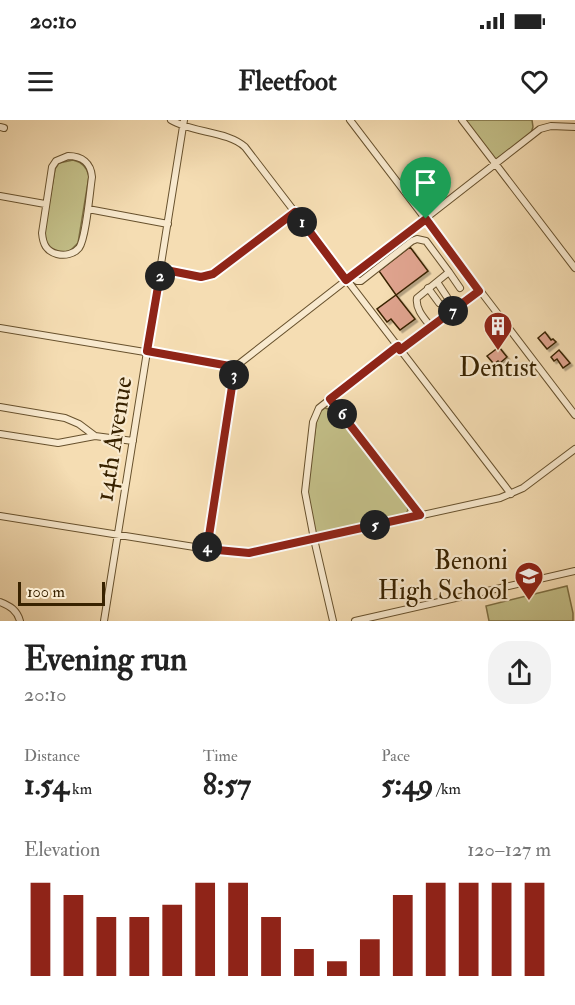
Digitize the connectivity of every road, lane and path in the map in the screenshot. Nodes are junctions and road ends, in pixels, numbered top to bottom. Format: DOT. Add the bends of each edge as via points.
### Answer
graph roads {
  1 [pos="171,120"];
  2 [pos="350,120"];
  3 [pos="462,120"];
  4 [pos="538,120"];
  5 [pos="184,123"];
  6 [pos="575,128"];
  7 [pos="540,129"];
  8 [pos="496,164"];
  9 [pos="0,196"];
  10 [pos="45,204"];
  11 [pos="88,209"];
  12 [pos="295,212"];
  13 [pos="426,219"];
  14 [pos="168,224"];
  15 [pos="575,268"];
  16 [pos="161,269"];
  17 [pos="449,272"];
  18 [pos="349,278"];
  19 [pos="437,282"];
  20 [pos="428,288"];
  21 [pos="460,288"];
  22 [pos="479,291"];
  23 [pos="447,297"];
  24 [pos="440,303"];
  25 [pos="431,327"];
  26 [pos="0,328"];
  27 [pos="399,348"];
  28 [pos="147,351"];
  29 [pos="235,367"];
  30 [pos="330,399"];
  31 [pos="0,407"];
  32 [pos="575,415"];
  33 [pos="0,434"];
  34 [pos="95,435"];
  35 [pos="134,441"];
  36 [pos="575,449"];
  37 [pos="511,494"];
  38 [pos="420,515"];
  39 [pos="0,516"];
  40 [pos="118,535"];
  41 [pos="314,539"];
  42 [pos="207,549"];
  43 [pos="575,571"];
  44 [pos="0,602"];
  45 [pos="389,616"];
  46 [pos="20,621"];
  47 [pos="104,621"];
  48 [pos="333,621"];
  49 [pos="355,621"];
  50 [pos="395,621"];
  1 -- 5 [label="street"];
  2 -- 13 [label="street"];
  3 -- 8 [label="street"];
  4 -- 7 [label="street"];
  5 -- 12 [label="street" via="242,144"];
  5 -- 14 [label="street, 14th Avenue"];
  6 -- 7 [label="street"];
  7 -- 8 [label="street"];
  8 -- 13 [label="street"];
  8 -- 15 [label="street"];
  9 -- 10 [label="street"];
  10 -- 11 [label="street" via="43,243 50,251 63,255 73,253 81,244"];
  10 -- 11 [label="street" via="52,168 60,158 76,156 91,168"];
  11 -- 14 [label="street"];
  12 -- 16 [label="street" via="213,274 201,277"];
  12 -- 18 [label="street"];
  13 -- 18 [label="street"];
  13 -- 22 [label="street"];
  14 -- 16 [label="street, 14th Avenue"];
  16 -- 28 [label="street, 14th Avenue"];
  17 -- 18 [label="street" via="426,241 417,239 362,281"];
  17 -- 19 [label="street"];
  17 -- 21 [label="street"];
  18 -- 27 [label="street"];
  18 -- 29 [label="street"];
  19 -- 20 [label="street"];
  19 -- 23 [label="street"];
  20 -- 24 [label="street"];
  20 -- 25 [label="street" via="416,303"];
  22 -- 25 [label="street"];
  22 -- 32 [label="street"];
  25 -- 27 [label="street"];
  26 -- 28 [label="street"];
  27 -- 30 [label="street"];
  27 -- 37 [label="street"];
  28 -- 29 [label="street"];
  28 -- 35 [label="street, 14th Avenue"];
  29 -- 42 [label="street"];
  30 -- 38 [label="street"];
  30 -- 41 [label="street" via="315,414 309,447 305,492"];
  31 -- 34 [label="street" via="65,418"];
  33 -- 34 [label="street" via="62,444"];
  34 -- 35 [label="street"];
  35 -- 40 [label="street, 14th Avenue"];
  36 -- 37 [label="street"];
  37 -- 38 [label="street"];
  38 -- 41 [label="street"];
  39 -- 40 [label="street"];
  40 -- 42 [label="street"];
  40 -- 47 [label="street, 14th Avenue"];
  41 -- 42 [label="street" via="249,553"];
  41 -- 48 [label="street"];
  43 -- 45 [label="street"];
  44 -- 46 [label="street" via="16,612"];
  45 -- 49 [label="street"];
  45 -- 50 [label="street"];
}
